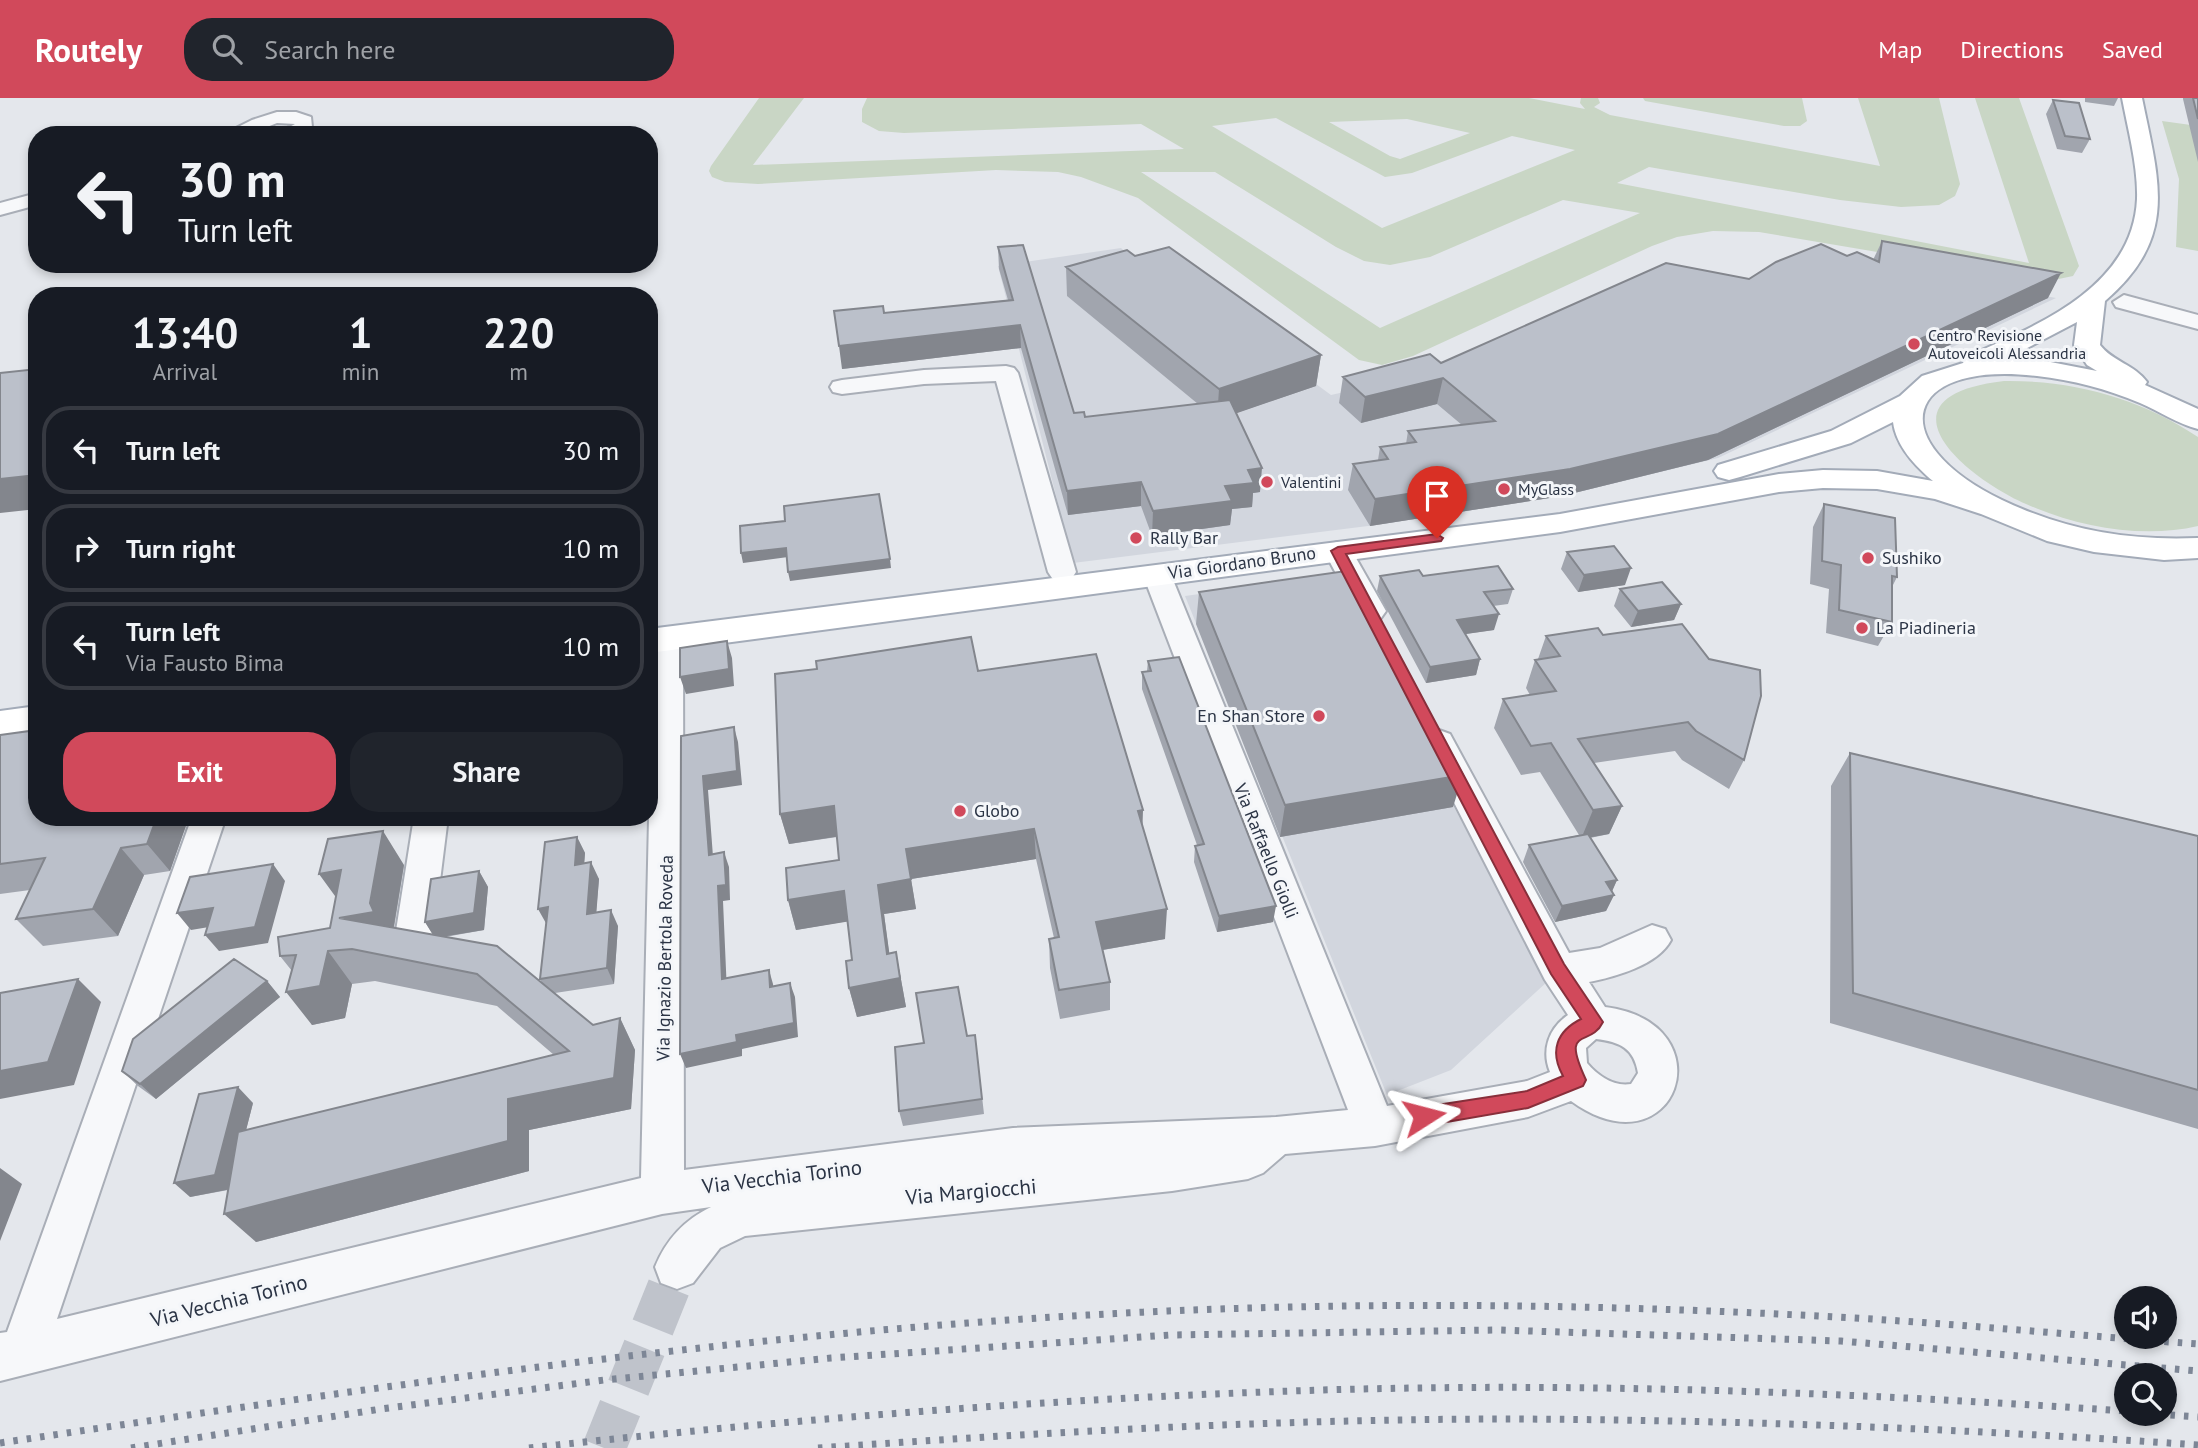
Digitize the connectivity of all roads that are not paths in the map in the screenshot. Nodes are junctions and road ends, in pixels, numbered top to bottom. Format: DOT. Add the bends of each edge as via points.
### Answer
graph roads {
  1 [pos="2132,98"];
  2 [pos="255,126"];
  3 [pos="303,126"];
  4 [pos="28,201"];
  5 [pos="0,209"];
  6 [pos="2093,299"];
  7 [pos="2124,302"];
  8 [pos="2198,322"];
  9 [pos="1950,375"];
  10 [pos="842,387"];
  11 [pos="1910,402"];
  12 [pos="2198,420"];
  13 [pos="1999,509"];
  14 [pos="2198,548"];
  15 [pos="1338,551"];
  16 [pos="1062,572"];
  17 [pos="1157,575"];
  18 [pos="658,633"];
  19 [pos="658,633"];
  20 [pos="1387,642"];
  21 [pos="1425,715"];
  22 [pos="658,820"];
  23 [pos="206,826"];
  24 [pos="430,826"];
  25 [pos="414,937"];
  26 [pos="1652,940"];
  27 [pos="1558,969"];
  28 [pos="1594,1022"];
  29 [pos="1576,1080"];
  30 [pos="1375,1127"];
  31 [pos="1276,1136"];
  32 [pos="662,1193"];
  33 [pos="677,1267"];
  34 [pos="12,1354"];
  1 -- 6 [label="main road" via="2148,199 2141,241 2127,268"];
  2 -- 3 [label="street" via="297,117 305,121"];
  4 -- 5 [label="street"];
  6 -- 9 [label="main road, Via Giordano Bruno" via="2045,330"];
  6 -- 12 [label="main road" via="2086,340 2092,354"];
  7 -- 8 [label="street"];
  9 -- 11 [label="main road, Via Giordano Bruno" via="1925,386"];
  9 -- 12 [label="main road" via="2003,368 2069,374 2138,392"];
  10 -- 16 [label="street" via="1006,373"];
  11 -- 13 [label="main road" via="1908,428 1925,457 1961,488"];
  11 -- 16 [label="main road, Via Giordano Bruno" via="1841,438 1701,478 1532,511"];
  13 -- 14 [label="main road" via="2091,541 2152,550"];
  13 -- 15 [label="main road, Via Giordano Bruno" via="1877,480 1823,479 1560,523"];
  15 -- 17 [label="main road, Via Giordano Bruno"];
  15 -- 20 [label="street"];
  16 -- 18 [label="main road, Via Giordano Bruno" via="925,584"];
  17 -- 19 [label="main road, Via Giordano Bruno"];
  17 -- 30 [label="street, Via Raffaello Giolli"];
  21 -- 27 [label="street"];
  22 -- 32 [label="street, Via Ignazio Bertola Roveda"];
  23 -- 34 [label="street"];
  24 -- 25 [label="street"];
  26 -- 27 [label="street" via="1605,965"];
  27 -- 28 [label="street"];
  28 -- 29 [label="street" via="1572,1033 1566,1043 1568,1068"];
  28 -- 29 [label="street" via="1615,1024 1638,1035 1656,1055 1660,1079 1647,1097 1634,1102 1603,1099"];
  29 -- 30 [label="street, Via Vecchia Torino" via="1528,1099"];
  30 -- 31 [label="street, Via Vecchia Torino"];
  31 -- 32 [label="street, Via Vecchia Torino" via="1013,1149"];
  31 -- 33 [label="street, Via Margiocchi" via="1248,1159 1184,1169 741,1215 704,1233"];
  32 -- 34 [label="street, Via Vecchia Torino"];
}
